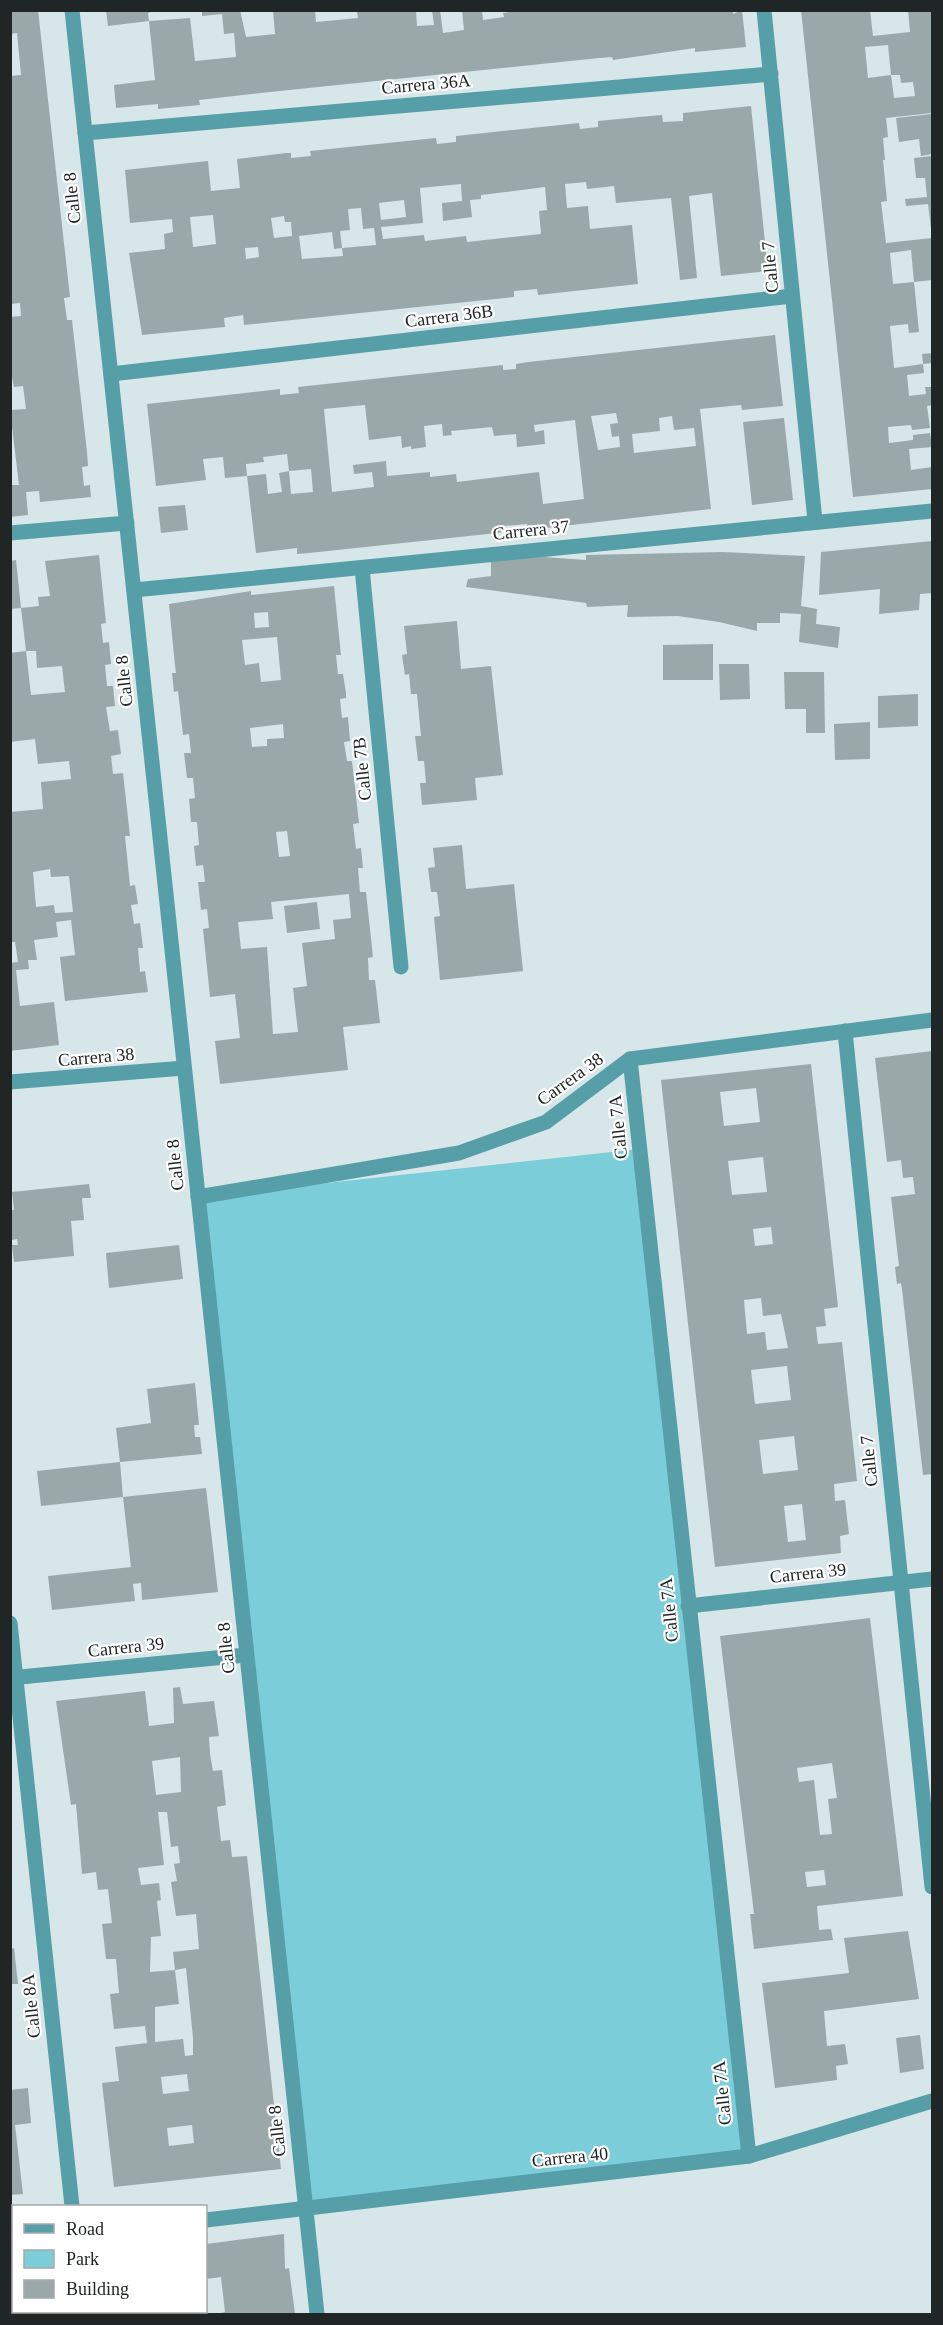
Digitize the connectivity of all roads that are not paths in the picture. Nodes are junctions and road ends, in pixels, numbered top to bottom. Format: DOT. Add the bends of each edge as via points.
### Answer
graph roads {
  1 [pos="72,10"];
  2 [pos="764,10"];
  3 [pos="771,74"];
  4 [pos="85,133"];
  5 [pos="792,296"];
  6 [pos="111,374"];
  7 [pos="933,511"];
  8 [pos="815,520"];
  9 [pos="127,523"];
  10 [pos="10,533"];
  11 [pos="362,568"];
  12 [pos="134,590"];
  13 [pos="401,967"];
  14 [pos="933,1020"];
  15 [pos="845,1031"];
  16 [pos="630,1059"];
  17 [pos="184,1068"];
  18 [pos="10,1082"];
  19 [pos="198,1197"];
  20 [pos="933,1579"];
  21 [pos="901,1582"];
  22 [pos="688,1606"];
  23 [pos="10,1623"];
  24 [pos="246,1655"];
  25 [pos="13,1678"];
  26 [pos="933,1887"];
  27 [pos="933,2101"];
  28 [pos="749,2156"];
  29 [pos="72,2205"];
  30 [pos="305,2206"];
  31 [pos="207,2220"];
  32 [pos="317,2314"];
  1 -- 4 [label="street, Calle 8"];
  2 -- 3 [label="street, Calle 7"];
  3 -- 4 [label="street, Carrera 36A"];
  3 -- 5 [label="street, Calle 7"];
  4 -- 6 [label="street, Calle 8"];
  5 -- 6 [label="street, Carrera 36B"];
  5 -- 8 [label="street, Calle 7"];
  6 -- 9 [label="street, Calle 8"];
  7 -- 8 [label="street, Carrera 37"];
  8 -- 11 [label="street, Carrera 37"];
  9 -- 10 [label="street"];
  9 -- 12 [label="street, Calle 8"];
  11 -- 12 [label="street, Carrera 37"];
  11 -- 13 [label="street, Calle 7B"];
  12 -- 17 [label="street, Calle 8"];
  14 -- 15 [label="street, Carrera 38"];
  15 -- 16 [label="street, Carrera 38"];
  15 -- 21 [label="street, Calle 7"];
  16 -- 19 [label="street, Carrera 38" via="546,1122 459,1153"];
  16 -- 22 [label="street, Calle 7A"];
  17 -- 18 [label="street, Carrera 38"];
  17 -- 19 [label="street, Calle 8"];
  19 -- 24 [label="street, Calle 8"];
  20 -- 21 [label="street, Carrera 39"];
  21 -- 22 [label="street, Carrera 39"];
  21 -- 26 [label="street, Calle 7"];
  22 -- 28 [label="street, Calle 7A"];
  23 -- 25 [label="street, Calle 8A"];
  24 -- 25 [label="street, Carrera 39"];
  24 -- 30 [label="street, Calle 8"];
  25 -- 29 [label="street, Calle 8A"];
  27 -- 28 [label="street, Carrera 40"];
  28 -- 30 [label="street, Carrera 40"];
  30 -- 31 [label="street, Carrera 40"];
  30 -- 32 [label="street, Calle 8"];
}
